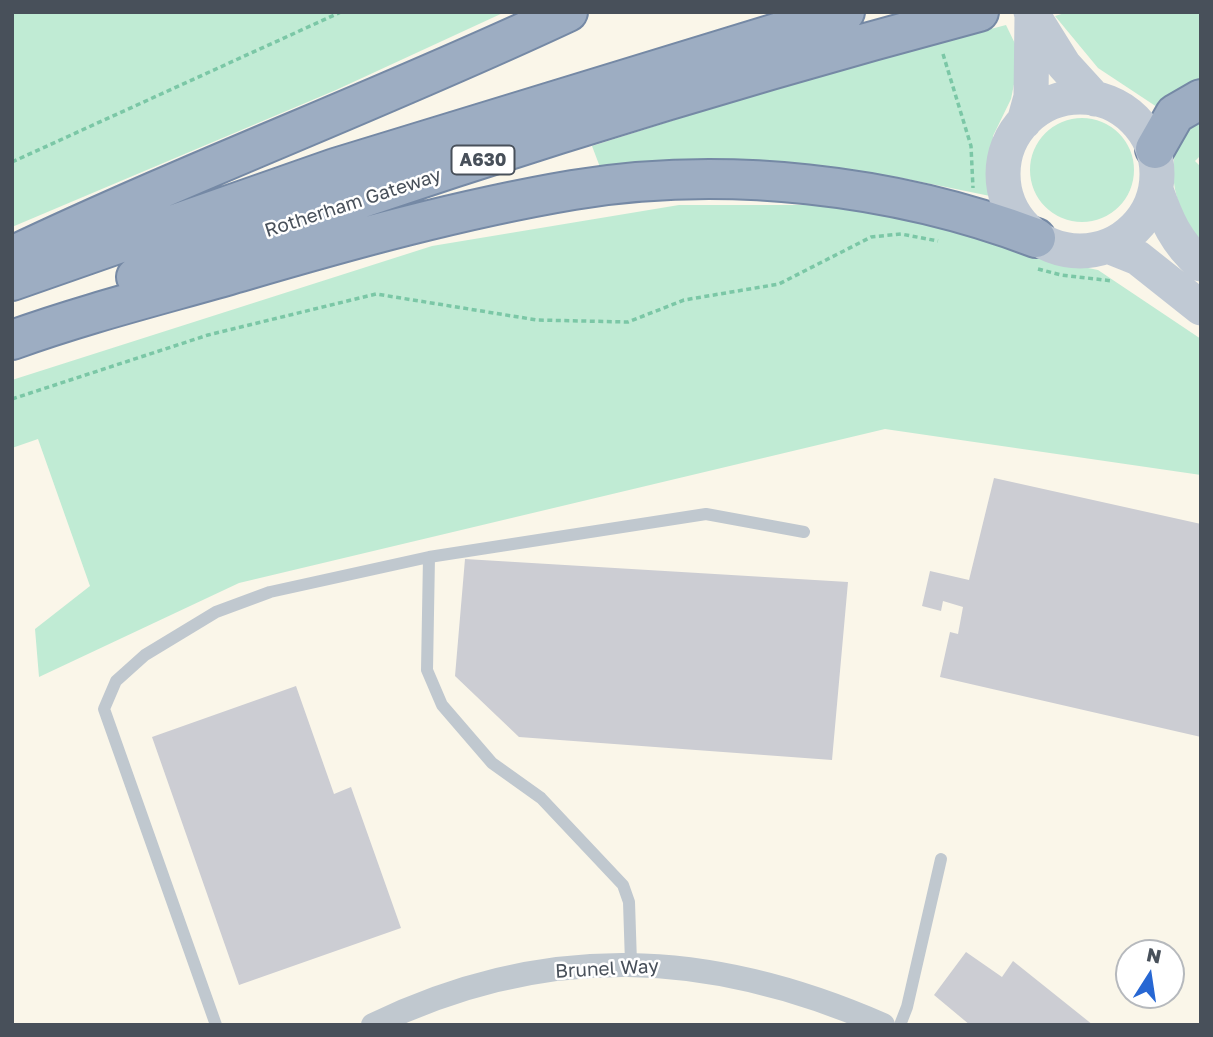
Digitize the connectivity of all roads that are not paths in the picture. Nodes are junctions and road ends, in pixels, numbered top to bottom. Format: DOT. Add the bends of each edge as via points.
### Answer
graph roads {
  1 [pos="568,12"];
  2 [pos="845,12"];
  3 [pos="1032,14"];
  4 [pos="969,15"];
  5 [pos="1095,99"];
  6 [pos="1201,99"];
  7 [pos="1024,122"];
  8 [pos="1154,149"];
  9 [pos="1156,190"];
  10 [pos="1036,238"];
  11 [pos="1108,246"];
  12 [pos="12,256"];
  13 [pos="1201,264"];
  14 [pos="12,282"];
  15 [pos="1201,307"];
  16 [pos="12,321"];
  17 [pos="12,340"];
  18 [pos="804,532"];
  19 [pos="429,557"];
  20 [pos="941,859"];
  21 [pos="631,963"];
  22 [pos="216,1025"];
  23 [pos="373,1025"];
  24 [pos="883,1025"];
  25 [pos="900,1025"];
  1 -- 12 [label="highway" via="394,92 123,203"];
  2 -- 14 [label="highway, Rotherham Gateway / A630" via="335,168"];
  3 -- 5 [label="main road" via="1063,65"];
  3 -- 7 [label="main road" via="1031,97"];
  4 -- 16 [label="highway, Rotherham Gateway / A630" via="685,95 341,206"];
  5 -- 7 [label="main road" via="1057,101"];
  5 -- 8 [label="main road" via="1121,109 1138,124"];
  6 -- 8 [label="highway" via="1175,114"];
  7 -- 10 [label="main road" via="1006,150 1002,175 1006,199 1018,221"];
  8 -- 9 [label="main road"];
  9 -- 11 [label="main road" via="1130,233"];
  9 -- 13 [label="main road" via="1172,230"];
  10 -- 11 [label="main road" via="1079,252"];
  10 -- 17 [label="highway" via="966,214 856,190 688,180 639,183 525,200 305,253"];
  11 -- 15 [label="main road" via="1138,258"];
  18 -- 19 [label="lane" via="706,514"];
  19 -- 21 [label="lane" via="427,670 442,705 492,763 541,799 623,886 629,902"];
  19 -- 22 [label="lane" via="270,592 216,611 145,655 116,681 104,709"];
  20 -- 25 [label="lane"];
  21 -- 23 [label="street, Brunel Way" via="527,973 460,989"];
  21 -- 24 [label="street, Brunel Way" via="692,967 760,980 823,998"];
}
